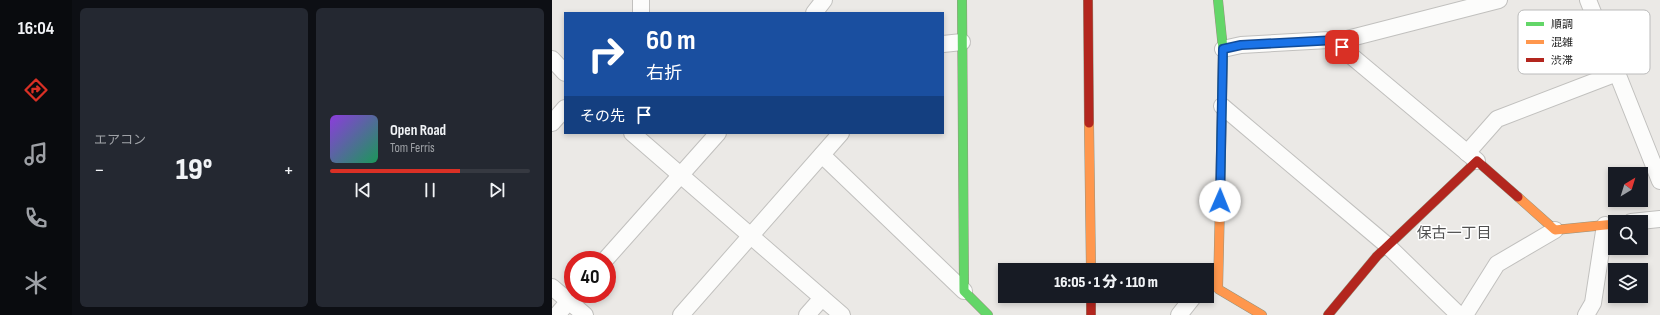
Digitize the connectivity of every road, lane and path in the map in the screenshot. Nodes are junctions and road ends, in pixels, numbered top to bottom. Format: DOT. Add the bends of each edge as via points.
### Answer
graph roads {
  1 [pos="641,0"];
  2 [pos="824,0"];
  3 [pos="962,0"];
  4 [pos="1088,0"];
  5 [pos="1218,0"];
  6 [pos="1499,0"];
  7 [pos="1588,0"];
  8 [pos="1592,10"];
  9 [pos="641,12"];
  10 [pos="815,12"];
  11 [pos="1336,40"];
  12 [pos="962,42"];
  13 [pos="944,44"];
  14 [pos="1223,49"];
  15 [pos="552,59"];
  16 [pos="564,72"];
  17 [pos="1614,74"];
  18 [pos="1617,74"];
  19 [pos="1222,106"];
  20 [pos="564,109"];
  21 [pos="552,123"];
  22 [pos="633,134"];
  23 [pos="717,134"];
  24 [pos="839,134"];
  25 [pos="822,154"];
  26 [pos="1472,157"];
  27 [pos="682,175"];
  28 [pos="1660,181"];
  29 [pos="1660,219"];
  30 [pos="1648,220"];
  31 [pos="1608,224"];
  32 [pos="1555,230"];
  33 [pos="1608,233"];
  34 [pos="749,235"];
  35 [pos="1388,246"];
  36 [pos="613,251"];
  37 [pos="1091,263"];
  38 [pos="1219,264"];
  39 [pos="1214,270"];
  40 [pos="552,287"];
  41 [pos="964,291"];
  42 [pos="564,294"];
  43 [pos="822,298"];
  44 [pos="568,303"];
  45 [pos="576,303"];
  46 [pos="1091,303"];
  47 [pos="1188,303"];
  48 [pos="557,315"];
  49 [pos="585,315"];
  50 [pos="681,315"];
  51 [pos="807,315"];
  52 [pos="842,315"];
  53 [pos="988,315"];
  54 [pos="1091,315"];
  55 [pos="1179,315"];
  56 [pos="1262,315"];
  57 [pos="1328,315"];
  58 [pos="1459,315"];
  59 [pos="1465,315"];
  60 [pos="1586,315"];
  1 -- 9 [label="street"];
  2 -- 10 [label="street"];
  3 -- 12 [label="street"];
  4 -- 37 [label="street"];
  5 -- 14 [label="street"];
  6 -- 11 [label="street"];
  7 -- 8 [label="street"];
  11 -- 14 [label="street" via="1241,45"];
  11 -- 26 [label="street" via="1349,54"];
  12 -- 13 [label="street"];
  12 -- 41 [label="street"];
  14 -- 19 [label="street"];
  15 -- 16 [label="street"];
  17 -- 26 [label="street" via="1497,119"];
  18 -- 28 [label="street"];
  19 -- 35 [label="street"];
  19 -- 38 [label="street"];
  20 -- 21 [label="street"];
  22 -- 27 [label="street"];
  23 -- 27 [label="street"];
  24 -- 25 [label="street"];
  25 -- 34 [label="street"];
  25 -- 41 [label="street"];
  26 -- 32 [label="street"];
  26 -- 35 [label="street"];
  27 -- 34 [label="street"];
  27 -- 36 [label="street"];
  29 -- 30 [label="street"];
  31 -- 32 [label="street"];
  32 -- 59 [label="street" via="1497,264"];
  33 -- 60 [label="street" via="1593,302"];
  34 -- 43 [label="street"];
  34 -- 50 [label="street"];
  35 -- 57 [label="street"];
  35 -- 58 [label="street"];
  38 -- 39 [label="street"];
  38 -- 56 [label="street" via="1218,289"];
  40 -- 42 [label="street"];
  41 -- 53 [label="street"];
  43 -- 51 [label="street"];
  43 -- 52 [label="street"];
  44 -- 48 [label="street"];
  45 -- 49 [label="street"];
  46 -- 54 [label="street"];
  47 -- 55 [label="street"];
}
